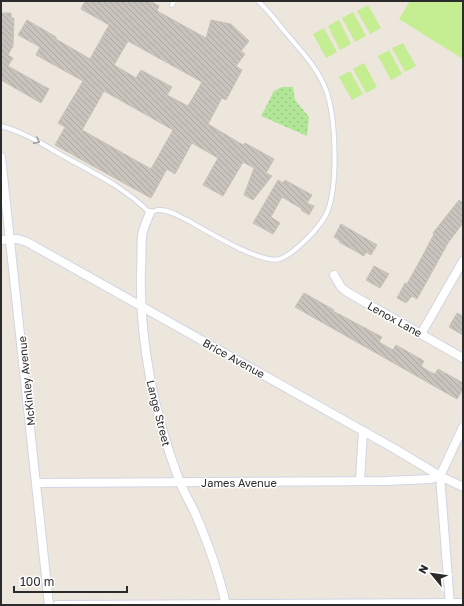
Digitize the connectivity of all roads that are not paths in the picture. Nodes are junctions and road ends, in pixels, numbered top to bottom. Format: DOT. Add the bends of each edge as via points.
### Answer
graph roads {
  1 [pos="258,1"];
  2 [pos="1,126"];
  3 [pos="1,157"];
  4 [pos="150,213"];
  5 [pos="10,239"];
  6 [pos="1,240"];
  7 [pos="463,261"];
  8 [pos="334,275"];
  9 [pos="141,306"];
  10 [pos="421,334"];
  11 [pos="463,358"];
  12 [pos="463,427"];
  13 [pos="363,431"];
  14 [pos="440,476"];
  15 [pos="360,481"];
  16 [pos="180,482"];
  17 [pos="36,483"];
  18 [pos="463,487"];
  19 [pos="463,603"];
  20 [pos="226,604"];
  21 [pos="450,604"];
  22 [pos="49,605"];
  23 [pos="56,605"];
  1 -- 4 [label="lane" via="270,11 309,60 326,89 335,164 332,194 324,220 308,239 280,259 271,260 254,255 174,213 158,209"];
  2 -- 4 [label="lane, one-way" via="34,139 114,183"];
  3 -- 5 [label="street, McKinley Avenue"];
  4 -- 9 [label="street, Lange Street" via="142,235"];
  5 -- 6 [label="street, Brice Avenue"];
  5 -- 9 [label="street, Brice Avenue" via="28,242"];
  5 -- 17 [label="street, McKinley Avenue"];
  7 -- 10 [label="street"];
  8 -- 10 [label="street, Lenox Lane" via="347,292"];
  9 -- 13 [label="street, Brice Avenue"];
  9 -- 16 [label="street, Lange Street" via="147,359 157,410"];
  10 -- 11 [label="street, Lenox Lane"];
  12 -- 14 [label="street"];
  13 -- 14 [label="street, Brice Avenue"];
  13 -- 15 [label="street"];
  14 -- 15 [label="street, James Avenue" via="431,479"];
  14 -- 18 [label="street, Brice Avenue"];
  14 -- 21 [label="street"];
  15 -- 16 [label="street, James Avenue"];
  16 -- 17 [label="street, James Avenue"];
  16 -- 20 [label="street, Lange Street" via="209,547"];
  17 -- 22 [label="street, McKinley Avenue"];
  19 -- 21 [label="street"];
  20 -- 21 [label="street"];
  20 -- 23 [label="street"];
}
